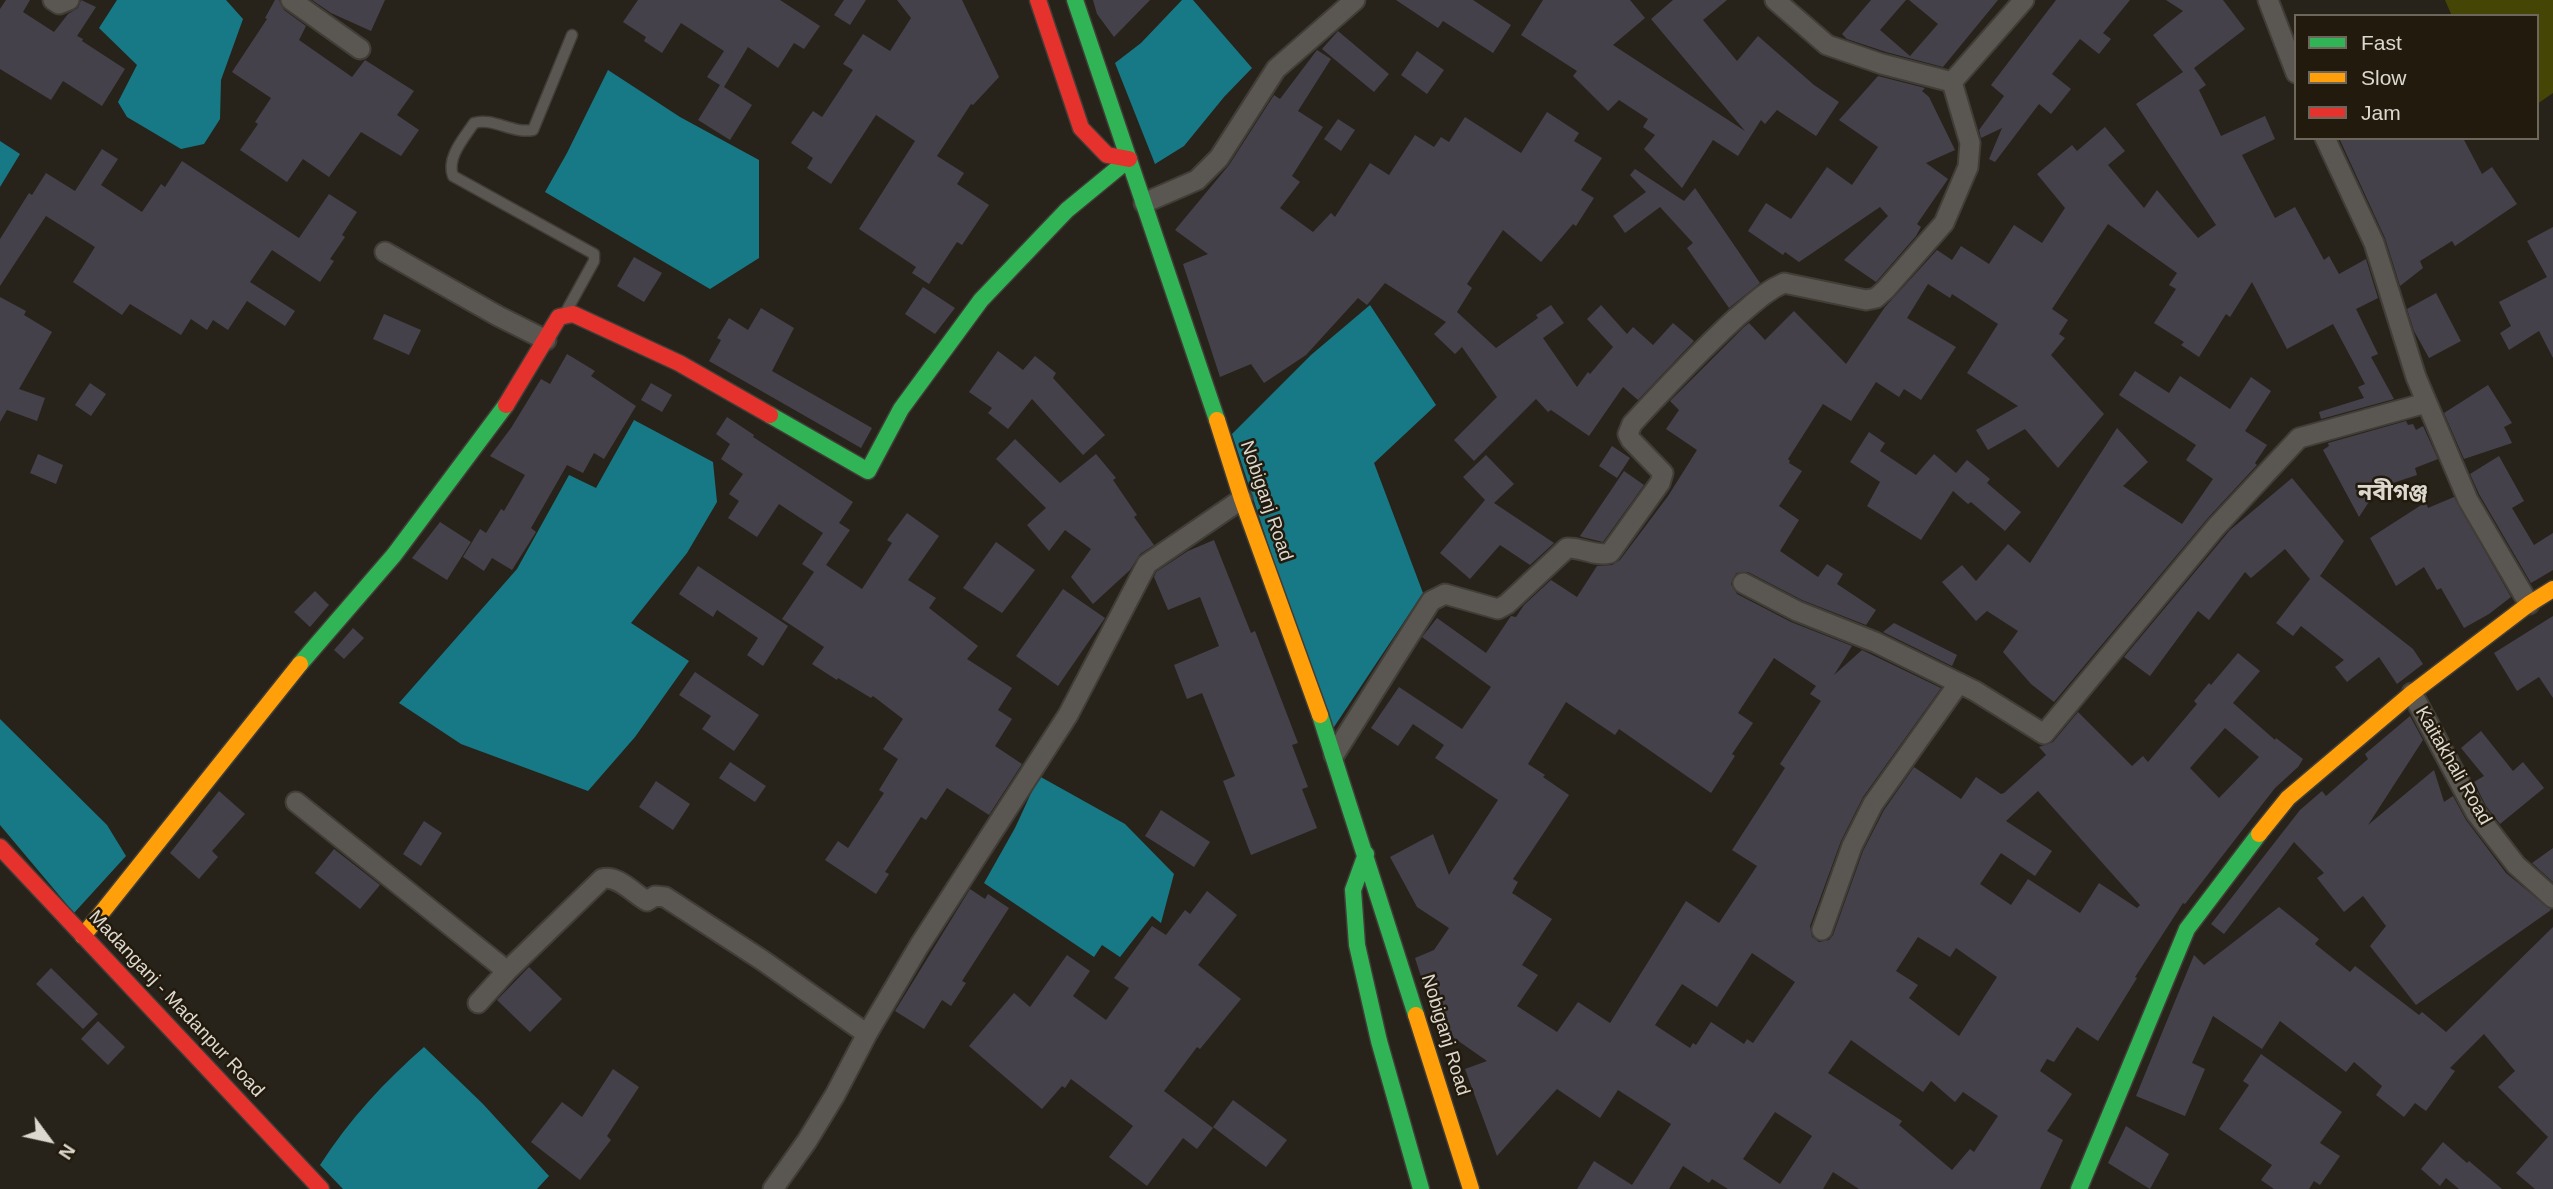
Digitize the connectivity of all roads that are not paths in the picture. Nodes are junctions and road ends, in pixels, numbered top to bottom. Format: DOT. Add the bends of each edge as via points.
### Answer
graph roads {
  1 [pos="53,0"];
  2 [pos="69,0"];
  3 [pos="291,0"];
  4 [pos="1038,0"];
  5 [pos="1075,0"];
  6 [pos="1355,0"];
  7 [pos="1775,0"];
  8 [pos="2024,0"];
  9 [pos="2268,0"];
  10 [pos="572,35"];
  11 [pos="360,49"];
  12 [pos="2294,68"];
  13 [pos="1952,82"];
  14 [pos="2326,140"];
  15 [pos="1129,159"];
  16 [pos="1144,204"];
  17 [pos="385,252"];
  18 [pos="565,314"];
  19 [pos="546,340"];
  20 [pos="2426,404"];
  21 [pos="1242,499"];
  22 [pos="1743,583"];
  23 [pos="2553,589"];
  24 [pos="2529,604"];
  25 [pos="1959,683"];
  26 [pos="2412,693"];
  27 [pos="1334,755"];
  28 [pos="296,802"];
  29 [pos="0,847"];
  30 [pos="1366,855"];
  31 [pos="2553,898"];
  32 [pos="1822,930"];
  33 [pos="83,936"];
  34 [pos="507,971"];
  35 [pos="478,1003"];
  36 [pos="867,1034"];
  37 [pos="321,1189"];
  38 [pos="773,1189"];
  39 [pos="1421,1189"];
  40 [pos="1471,1189"];
  41 [pos="2079,1189"];
  1 -- 2 [label="street" via="59,4"];
  3 -- 11 [label="street"];
  4 -- 15 [label="main road" via="1082,128 1107,155"];
  5 -- 15 [label="main road, Nobiganj Road"];
  6 -- 16 [label="street" via="1276,69 1219,158 1197,180"];
  7 -- 13 [label="street" via="1827,45"];
  8 -- 13 [label="street"];
  9 -- 12 [label="street"];
  10 -- 18 [label="lane" via="533,130 474,122 450,169 453,176 594,254"];
  13 -- 27 [label="street" via="1970,143 1968,167 1944,223 1885,290 1866,300 1784,283 1759,298 1692,358 1632,424 1628,434 1663,473 1609,553 1567,548 1498,609 1446,594 1431,601"];
  14 -- 20 [label="street" via="2374,243"];
  15 -- 16 [label="main road, Nobiganj Road"];
  15 -- 18 [label="main road" via="1067,211 981,300 901,409 868,471 679,363"];
  16 -- 21 [label="main road, Nobiganj Road"];
  17 -- 19 [label="street"];
  18 -- 19 [label="main road"];
  19 -- 33 [label="main road" via="497,419 394,555 283,684"];
  20 -- 24 [label="street" via="2468,500"];
  20 -- 25 [label="street" via="2299,438 2216,527 2044,734"];
  21 -- 27 [label="main road, Nobiganj Road"];
  21 -- 36 [label="street" via="1147,564 1068,715"];
  22 -- 25 [label="street"];
  23 -- 24 [label="main road"];
  24 -- 26 [label="main road"];
  25 -- 32 [label="street" via="1873,804 1852,846"];
  26 -- 31 [label="street, Kaitakhali Road" via="2476,813 2516,865"];
  26 -- 41 [label="main road" via="2288,799 2187,929"];
  27 -- 30 [label="main road, Nobiganj Road"];
  28 -- 34 [label="street"];
  29 -- 33 [label="main road, Madanganj - Madanpur Road"];
  30 -- 39 [label="main road" via="1353,890 1357,945"];
  30 -- 40 [label="main road, Nobiganj Road"];
  33 -- 37 [label="main road, Madanganj - Madanpur Road"];
  34 -- 35 [label="street"];
  34 -- 36 [label="street" via="607,877 647,901 665,897"];
  36 -- 38 [label="street" via="835,1095"];
}
